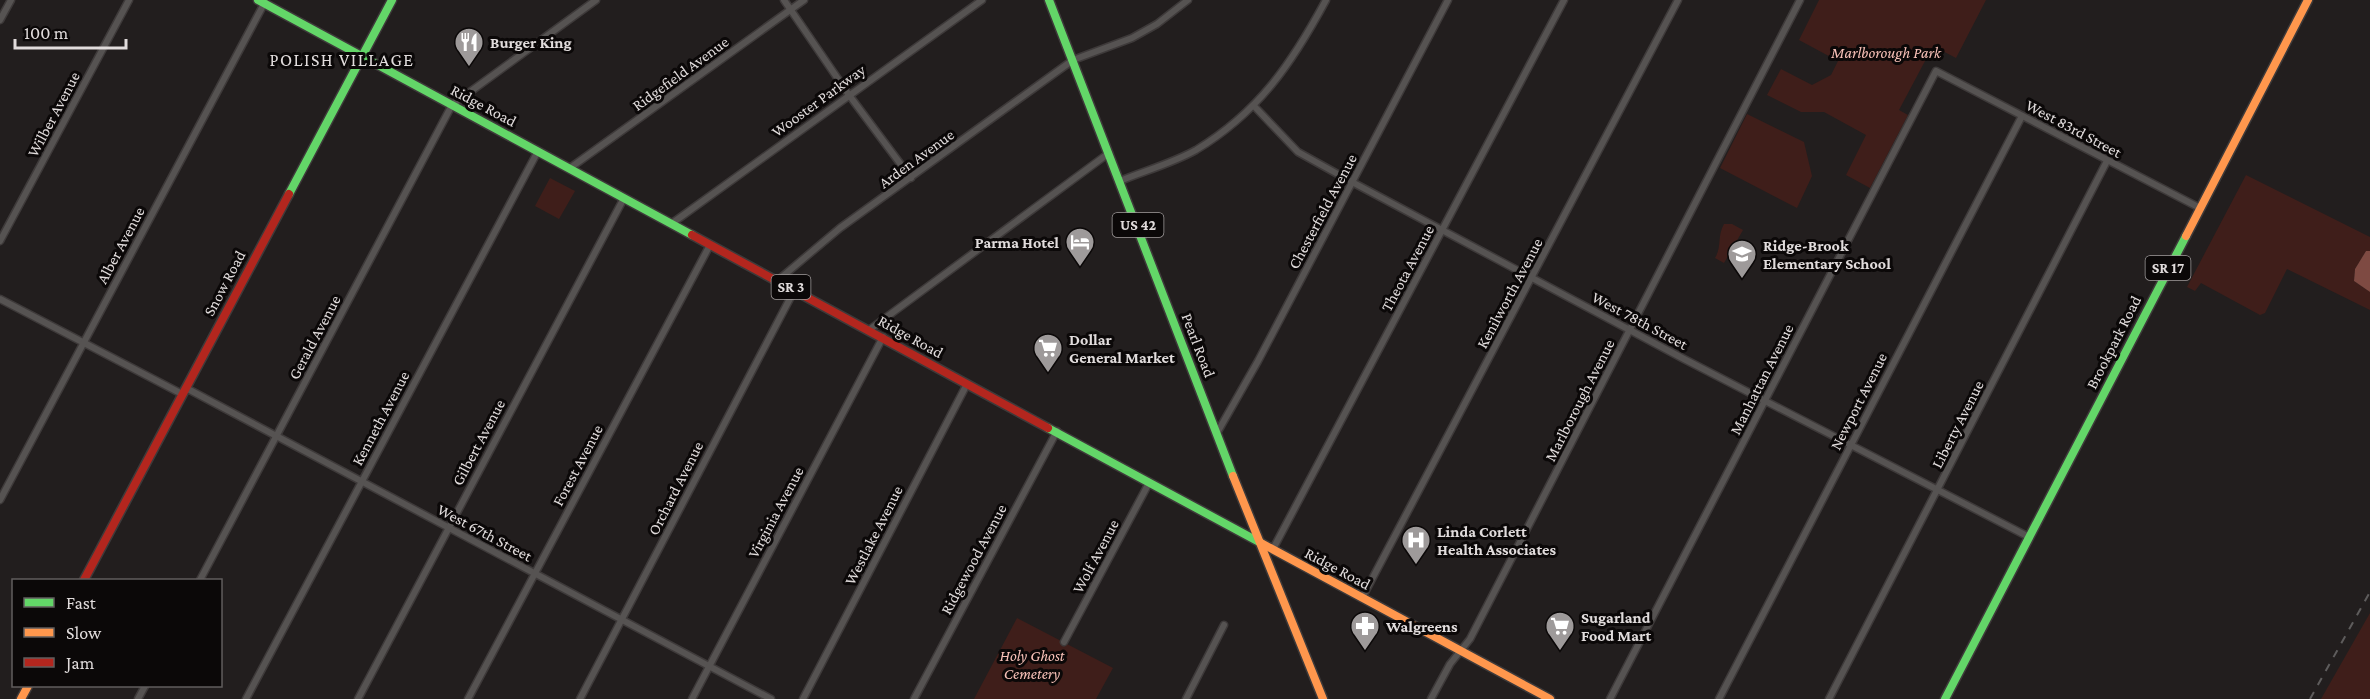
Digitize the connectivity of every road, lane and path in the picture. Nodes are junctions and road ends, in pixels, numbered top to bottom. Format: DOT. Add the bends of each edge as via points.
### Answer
graph roads {
  1 [pos="11,0"];
  2 [pos="129,0"];
  3 [pos="392,0"];
  4 [pos="596,0"];
  5 [pos="784,0"];
  6 [pos="804,0"];
  7 [pos="982,0"];
  8 [pos="1049,0"];
  9 [pos="1188,0"];
  10 [pos="1326,0"];
  11 [pos="1448,0"];
  12 [pos="1564,0"];
  13 [pos="1678,0"];
  14 [pos="1800,0"];
  15 [pos="2308,0"];
  16 [pos="263,1"];
  17 [pos="791,9"];
  18 [pos="0,20"];
  19 [pos="361,55"];
  20 [pos="1073,60"];
  21 [pos="1936,71"];
  22 [pos="849,95"];
  23 [pos="452,105"];
  24 [pos="1254,106"];
  25 [pos="2022,116"];
  26 [pos="538,151"];
  27 [pos="1109,153"];
  28 [pos="2107,161"];
  29 [pos="570,168"];
  30 [pos="911,178"];
  31 [pos="1120,181"];
  32 [pos="1352,182"];
  33 [pos="624,198"];
  34 [pos="2200,208"];
  35 [pos="671,224"];
  36 [pos="1443,229"];
  37 [pos="0,241"];
  38 [pos="710,244"];
  39 [pos="1533,278"];
  40 [pos="777,281"];
  41 [pos="795,289"];
  42 [pos="0,299"];
  43 [pos="869,330"];
  44 [pos="1630,330"];
  45 [pos="883,337"];
  46 [pos="83,342"];
  47 [pos="967,384"];
  48 [pos="184,391"];
  49 [pos="1765,400"];
  50 [pos="1057,431"];
  51 [pos="1217,433"];
  52 [pos="277,436"];
  53 [pos="1851,444"];
  54 [pos="361,482"];
  55 [pos="1149,483"];
  56 [pos="1938,489"];
  57 [pos="0,500"];
  58 [pos="448,527"];
  59 [pos="2029,537"];
  60 [pos="1261,543"];
  61 [pos="1273,549"];
  62 [pos="535,574"];
  63 [pos="85,579"];
  64 [pos="201,579"];
  65 [pos="1362,598"];
  66 [pos="622,620"];
  67 [pos="1224,625"];
  68 [pos="1064,642"];
  69 [pos="1461,652"];
  70 [pos="709,666"];
  71 [pos="1535,695"];
  72 [pos="1321,698"];
  73 [pos="246,699"];
  74 [pos="358,699"];
  75 [pos="468,699"];
  76 [pos="580,699"];
  77 [pos="692,699"];
  78 [pos="771,699"];
  79 [pos="803,699"];
  80 [pos="914,699"];
  81 [pos="1186,699"];
  82 [pos="1431,699"];
  83 [pos="1550,699"];
  84 [pos="1610,699"];
  85 [pos="1719,699"];
  86 [pos="1829,699"];
  87 [pos="1946,699"];
  1 -- 18 [label="street"];
  2 -- 37 [label="street, Wilber Avenue"];
  3 -- 19 [label="main road, Snow Road"];
  4 -- 23 [label="street"];
  5 -- 17 [label="street"];
  6 -- 17 [label="street, Ridgefield Avenue"];
  7 -- 22 [label="street, Wooster Parkway"];
  8 -- 20 [label="main road, Pearl Road / US 42"];
  9 -- 20 [label="street, Arden Avenue" via="1132,38"];
  10 -- 24 [label="street" via="1281,77"];
  11 -- 32 [label="street, Chesterfield Avenue"];
  12 -- 36 [label="street, Theota Avenue"];
  13 -- 39 [label="street, Kenilworth Avenue"];
  14 -- 44 [label="street, Marlborough Avenue"];
  15 -- 34 [label="main road, Brookpark Road / SR 17"];
  16 -- 19 [label="main road, Ridge Road / SR 3"];
  16 -- 46 [label="street, Alber Avenue"];
  17 -- 22 [label="street"];
  17 -- 29 [label="street, Ridgefield Avenue"];
  19 -- 23 [label="main road, Ridge Road / SR 3"];
  19 -- 48 [label="main road, Snow Road"];
  20 -- 27 [label="main road, Pearl Road / US 42"];
  20 -- 30 [label="street, Arden Avenue"];
  21 -- 25 [label="street, West 83rd Street"];
  21 -- 49 [label="street, Manhattan Avenue"];
  22 -- 30 [label="street"];
  22 -- 35 [label="street, Wooster Parkway"];
  23 -- 26 [label="main road, Ridge Road / SR 3"];
  23 -- 52 [label="street, Gerald Avenue"];
  24 -- 31 [label="street" via="1194,151"];
  24 -- 32 [label="street, West 78th Street" via="1298,152"];
  25 -- 28 [label="street, West 83rd Street"];
  25 -- 53 [label="street, Newport Avenue"];
  26 -- 29 [label="main road, Ridge Road / SR 3"];
  26 -- 54 [label="street, Kenneth Avenue"];
  27 -- 31 [label="main road, Pearl Road / US 42"];
  27 -- 43 [label="street"];
  28 -- 34 [label="street, West 83rd Street"];
  28 -- 56 [label="street, Liberty Avenue"];
  29 -- 33 [label="main road, Ridge Road / SR 3"];
  30 -- 40 [label="street, Arden Avenue" via="840,228"];
  31 -- 51 [label="main road, Pearl Road / US 42"];
  32 -- 36 [label="street, West 78th Street"];
  32 -- 51 [label="street, Chesterfield Avenue"];
  33 -- 35 [label="main road, Ridge Road / SR 3"];
  33 -- 58 [label="street, Gilbert Avenue"];
  34 -- 59 [label="main road, Brookpark Road / SR 17"];
  35 -- 38 [label="main road, Ridge Road / SR 3"];
  36 -- 39 [label="street, West 78th Street"];
  36 -- 61 [label="street, Theota Avenue"];
  38 -- 40 [label="main road, Ridge Road / SR 3"];
  38 -- 62 [label="street, Forest Avenue"];
  39 -- 44 [label="street, West 78th Street"];
  39 -- 65 [label="street, Kenilworth Avenue"];
  40 -- 41 [label="main road, Ridge Road / SR 3"];
  41 -- 43 [label="main road, Ridge Road / SR 3"];
  41 -- 66 [label="street, Orchard Avenue"];
  42 -- 46 [label="street, West 67th Street"];
  43 -- 45 [label="main road, Ridge Road / SR 3"];
  44 -- 49 [label="street, West 78th Street"];
  44 -- 69 [label="street, Marlborough Avenue"];
  45 -- 47 [label="main road, Ridge Road / SR 3"];
  45 -- 70 [label="street, Virginia Avenue"];
  46 -- 48 [label="street, West 67th Street"];
  46 -- 57 [label="street, Alber Avenue"];
  47 -- 50 [label="main road, Ridge Road / SR 3"];
  47 -- 79 [label="street, Westlake Avenue"];
  48 -- 52 [label="street, West 67th Street"];
  48 -- 63 [label="main road, Snow Road"];
  49 -- 53 [label="street, West 78th Street"];
  49 -- 84 [label="street, Manhattan Avenue"];
  50 -- 55 [label="main road, Ridge Road / SR 3"];
  50 -- 80 [label="street, Ridgewood Avenue"];
  51 -- 60 [label="main road, Pearl Road / US 42"];
  52 -- 54 [label="street, West 67th Street"];
  52 -- 64 [label="street, Gerald Avenue"];
  53 -- 56 [label="street, West 78th Street"];
  53 -- 85 [label="street, Newport Avenue"];
  54 -- 58 [label="street, West 67th Street"];
  54 -- 73 [label="street, Kenneth Avenue"];
  55 -- 60 [label="main road, Ridge Road / SR 3"];
  55 -- 68 [label="street, Wolf Avenue"];
  56 -- 59 [label="street, West 78th Street"];
  56 -- 86 [label="street, Liberty Avenue"];
  58 -- 62 [label="street, West 67th Street"];
  58 -- 74 [label="street, Gilbert Avenue"];
  59 -- 87 [label="main road, Brookpark Road / SR 17"];
  60 -- 61 [label="main road, Ridge Road"];
  60 -- 72 [label="main road, Pearl Road / US 42"];
  61 -- 65 [label="main road, Ridge Road"];
  62 -- 66 [label="street, West 67th Street"];
  62 -- 75 [label="street, Forest Avenue"];
  65 -- 69 [label="main road, Ridge Road"];
  66 -- 70 [label="street, West 67th Street"];
  66 -- 76 [label="street, Orchard Avenue"];
  67 -- 81 [label="street"];
  69 -- 71 [label="main road, Ridge Road"];
  69 -- 82 [label="street, Marlborough Avenue"];
  70 -- 77 [label="street, Virginia Avenue"];
  70 -- 78 [label="street, West 67th Street"];
  71 -- 83 [label="main road, Ridge Road"];
}
